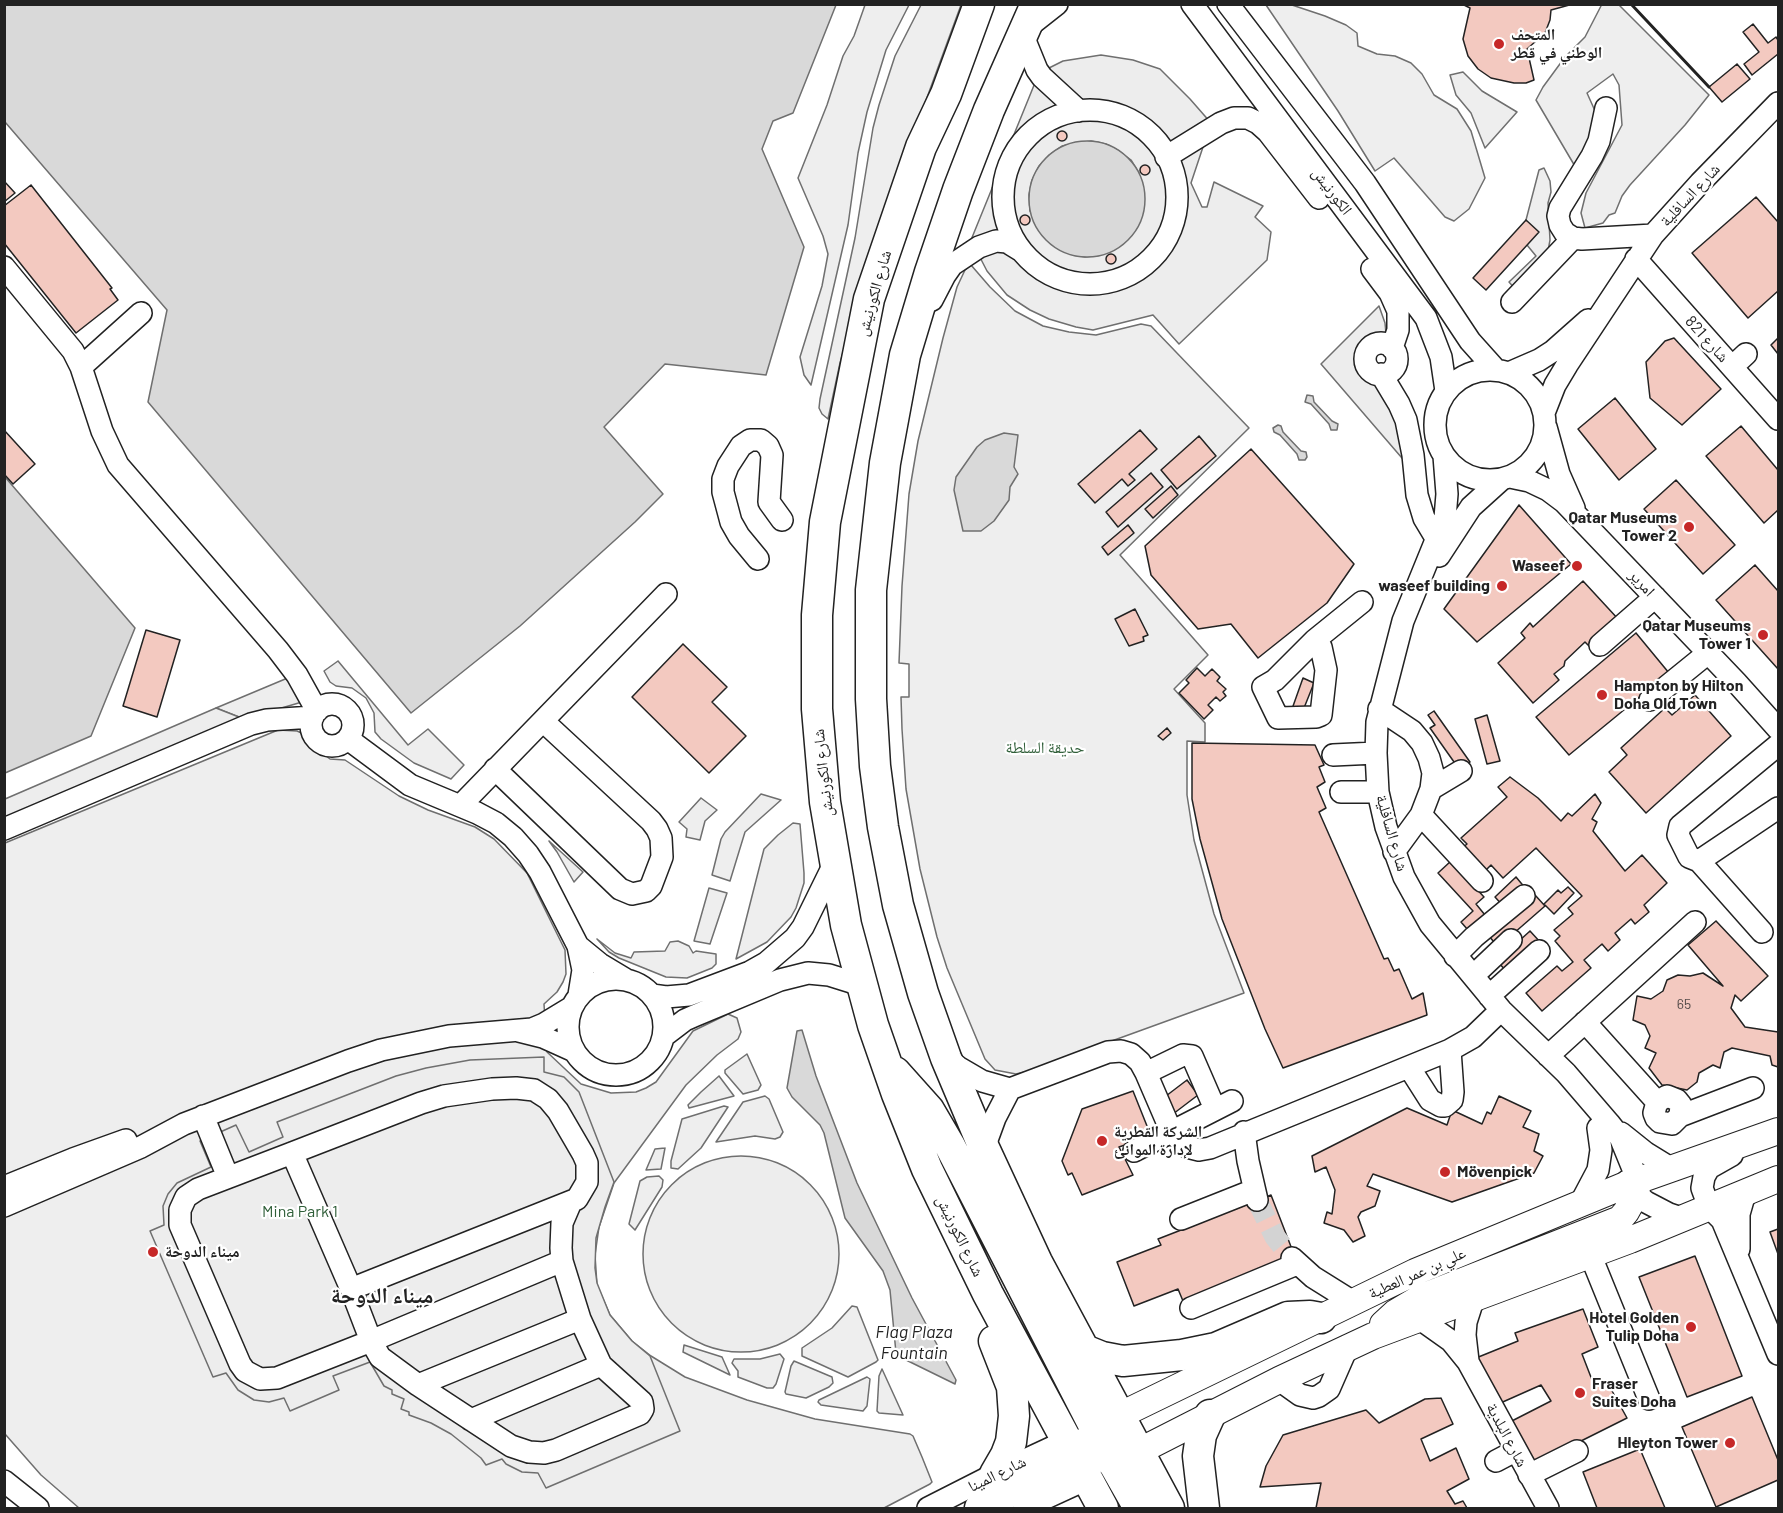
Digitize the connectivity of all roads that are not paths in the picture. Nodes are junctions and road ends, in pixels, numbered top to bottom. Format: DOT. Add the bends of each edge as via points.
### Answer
graph roads {
  1 [pos="979,4"];
  2 [pos="1057,4"];
  3 [pos="1192,4"];
  4 [pos="1228,4"];
  5 [pos="1030,17"];
  6 [pos="1606,108"];
  7 [pos="1079,111"];
  8 [pos="1776,113"];
  9 [pos="1166,157"];
  10 [pos="1653,235"];
  11 [pos="1573,238"];
  12 [pos="1020,250"];
  13 [pos="1636,259"];
  14 [pos="8,278"];
  15 [pos="1613,297"];
  16 [pos="1512,302"];
  17 [pos="141,313"];
  18 [pos="905,354"];
  19 [pos="81,367"];
  20 [pos="1503,371"];
  21 [pos="1446,391"];
  22 [pos="1779,419"];
  23 [pos="1544,420"];
  24 [pos="1444,456"];
  25 [pos="1506,478"];
  26 [pos="1578,516"];
  27 [pos="782,520"];
  28 [pos="1436,538"];
  29 [pos="758,559"];
  30 [pos="666,594"];
  31 [pos="1655,597"];
  32 [pos="1412,600"];
  33 [pos="1362,602"];
  34 [pos="1315,640"];
  35 [pos="1600,645"];
  36 [pos="1708,653"];
  37 [pos="1650,700"];
  38 [pos="1379,708"];
  39 [pos="315,714"];
  40 [pos="543,721"];
  41 [pos="1779,729"];
  42 [pos="348,739"];
  43 [pos="1779,746"];
  44 [pos="1376,753"];
  45 [pos="1333,755"];
  46 [pos="495,769"];
  47 [pos="1461,771"];
  48 [pos="1431,789"];
  49 [pos="1341,792"];
  50 [pos="1378,792"];
  51 [pos="461,805"];
  52 [pos="1779,808"];
  53 [pos="1421,815"];
  54 [pos="4,829"];
  55 [pos="1394,852"];
  56 [pos="1699,861"];
  57 [pos="834,864"];
  58 [pos="1482,882"];
  59 [pos="1524,896"];
  60 [pos="1695,922"];
  61 [pos="1762,932"];
  62 [pos="1511,940"];
  63 [pos="578,946"];
  64 [pos="1539,951"];
  65 [pos="1455,956"];
  66 [pos="1473,976"];
  67 [pos="625,979"];
  68 [pos="861,985"];
  69 [pos="652,995"];
  70 [pos="576,1001"];
  71 [pos="1495,1003"];
  72 [pos="1586,1022"];
  73 [pos="519,1031"];
  74 [pos="663,1036"];
  75 [pos="1450,1050"];
  76 [pos="574,1051"];
  77 [pos="1548,1056"];
  78 [pos="946,1058"];
  79 [pos="886,1064"];
  80 [pos="1409,1067"];
  81 [pos="1146,1072"];
  82 [pos="1010,1089"];
  83 [pos="1754,1089"];
  84 [pos="194,1120"];
  85 [pos="1604,1126"];
  86 [pos="1171,1131"];
  87 [pos="1244,1132"];
  88 [pos="1767,1136"];
  89 [pos="984,1148"];
  90 [pos="1134,1151"];
  91 [pos="292,1153"];
  92 [pos="1672,1169"];
  93 [pos="228,1177"];
  94 [pos="1779,1179"];
  95 [pos="1634,1186"];
  96 [pos="4,1187"];
  97 [pos="1748,1191"];
  98 [pos="571,1202"];
  99 [pos="1580,1204"];
  100 [pos="4,1206"];
  101 [pos="1709,1208"];
  102 [pos="1681,1218"];
  103 [pos="1181,1219"];
  104 [pos="1590,1254"];
  105 [pos="1740,1259"];
  106 [pos="562,1261"];
  107 [pos="351,1289"];
  108 [pos="988,1294"];
  109 [pos="1474,1297"];
  110 [pos="1353,1302"];
  111 [pos="1191,1308"];
  112 [pos="1321,1318"];
  113 [pos="580,1319"];
  114 [pos="1420,1319"];
  115 [pos="1774,1330"];
  116 [pos="1373,1336"];
  117 [pos="370,1341"];
  118 [pos="1082,1349"];
  119 [pos="1779,1354"];
  120 [pos="1468,1362"];
  121 [pos="601,1365"];
  122 [pos="418,1385"];
  123 [pos="1649,1399"];
  124 [pos="1210,1415"];
  125 [pos="471,1420"];
  126 [pos="1099,1447"];
  127 [pos="1515,1451"];
  128 [pos="1576,1451"];
  129 [pos="1496,1461"];
  130 [pos="995,1474"];
  131 [pos="1529,1475"];
  132 [pos="4,1481"];
  133 [pos="39,1509"];
  134 [pos="928,1509"];
  135 [pos="980,1509"];
  136 [pos="1024,1509"];
  137 [pos="1103,1509"];
  138 [pos="1139,1509"];
  139 [pos="1169,1509"];
  140 [pos="1204,1509"];
  141 [pos="1548,1509"];
  1 -- 57 [label="highway, شارع الكورنيش" via="946,94 921,147 869,299 825,522 817,615 817,708"];
  2 -- 5 [label="street"];
  3 -- 21 [label="street, الكورنيش" via="1426,318 1442,357"];
  4 -- 20 [label="street, الكورنيش" via="1365,183 1470,342"];
  5 -- 7 [label="street" via="1026,44 1036,70"];
  5 -- 18 [label="highway, شارع الكورنيش" via="958,190"];
  6 -- 11 [label="street" via="1599,141 1560,208 1560,225"];
  7 -- 9 [label="street" via="1106,112 1132,122 1147,132"];
  7 -- 12 [label="street" via="1057,116 1038,128 1021,143 1010,163 1003,207"];
  8 -- 10 [label="street, شارع السافلية" via="1700,183"];
  9 -- 12 [label="street" via="1177,198 1174,220 1160,249 1137,271 1096,284 1074,283 1054,277"];
  9 -- 28 [label="street" via="1234,118 1258,123 1390,293 1399,320 1392,348 1396,364 1381,374 1406,420 1417,495"];
  10 -- 11 [label="street"];
  10 -- 13 [label="street, شارع السافلية"];
  11 -- 16 [label="street"];
  12 -- 18 [label="street" via="1006,242 988,243 952,266"];
  13 -- 15 [label="street, شارع السافلية"];
  13 -- 22 [label="street, شارع 821" via="1739,360"];
  14 -- 19 [label="street" via="62,336"];
  15 -- 20 [label="street, شارع السافلية" via="1553,351"];
  15 -- 23 [label="street, شارع السافلية" via="1555,385"];
  17 -- 19 [label="street"];
  18 -- 78 [label="highway, شارع الكورنيش" via="885,463 872,590 875,766 898,905"];
  19 -- 39 [label="street" via="118,465 278,650 297,675"];
  20 -- 21 [label="street" via="1485,369 1463,376"];
  20 -- 23 [label="street" via="1532,388"];
  21 -- 24 [label="street" via="1439,402 1434,428"];
  23 -- 25 [label="street" via="1536,455 1527,466"];
  23 -- 26 [label="street, امرير" via="1559,474"];
  24 -- 25 [label="street" via="1474,478"];
  24 -- 28 [label="street, شارع السافلية" via="1445,518"];
  25 -- 26 [label="street, امرير" via="1529,481 1548,490"];
  25 -- 32 [label="street, شارع السافلية" via="1471,507"];
  26 -- 31 [label="street, امرير"];
  27 -- 29 [label="street" via="769,502 772,455 761,440 750,440 728,466 723,492 731,522"];
  28 -- 32 [label="street, شارع السافلية"];
  30 -- 40 [label="street"];
  31 -- 35 [label="street"];
  31 -- 36 [label="street, امرير"];
  32 -- 38 [label="street, شارع السافلية"];
  33 -- 34 [label="street"];
  36 -- 37 [label="street"];
  36 -- 41 [label="street, امرير"];
  38 -- 44 [label="street, شارع السافلية"];
  38 -- 48 [label="street" via="1422,743 1432,773"];
  39 -- 42 [label="street" via="312,731 321,742 335,746"];
  39 -- 42 [label="street" via="330,704 344,708 353,726"];
  39 -- 54 [label="street" via="251,724"];
  40 -- 46 [label="street"];
  40 -- 46 [label="street" via="657,829 662,857 646,891 632,894 620,889"];
  42 -- 51 [label="street" via="410,785"];
  43 -- 56 [label="street" via="1680,826 1678,835 1689,857"];
  44 -- 45 [label="street"];
  44 -- 50 [label="street, شارع السافلية"];
  46 -- 51 [label="street"];
  47 -- 48 [label="street"];
  48 -- 53 [label="street"];
  49 -- 50 [label="street"];
  50 -- 55 [label="street, شارع السافلية"];
  51 -- 63 [label="street" via="496,823 528,854"];
  52 -- 56 [label="street"];
  53 -- 55 [label="street"];
  53 -- 58 [label="street"];
  55 -- 65 [label="street, شارع السافلية" via="1416,901"];
  56 -- 61 [label="street"];
  57 -- 68 [label="highway, شارع الكورنيش"];
  57 -- 69 [label="street" via="803,927 766,963 688,995"];
  59 -- 65 [label="street"];
  60 -- 72 [label="street"];
  62 -- 66 [label="street"];
  63 -- 67 [label="street"];
  63 -- 70 [label="street" via="583,970"];
  64 -- 71 [label="street"];
  65 -- 66 [label="street, شارع السافلية"];
  66 -- 71 [label="street, شارع السافلية"];
  67 -- 69 [label="street"];
  67 -- 70 [label="street" via="592,984"];
  68 -- 74 [label="street" via="808,973 780,980 685,1020"];
  68 -- 79 [label="highway, شارع الكورنيش"];
  69 -- 74 [label="street" via="664,1021"];
  70 -- 73 [label="street" via="544,1024"];
  70 -- 76 [label="street" via="567,1029"];
  71 -- 75 [label="street" via="1473,1037"];
  71 -- 77 [label="street, شارع السافلية"];
  72 -- 77 [label="street"];
  72 -- 83 [label="street" via="1657,1102 1667,1096 1677,1100 1681,1105 1680,1116"];
  73 -- 76 [label="street"];
  73 -- 84 [label="street" via="449,1036 381,1050"];
  74 -- 76 [label="street" via="660,1048 642,1068 618,1076 598,1072"];
  75 -- 80 [label="street"];
  75 -- 80 [label="street" via="1453,1092 1452,1100 1445,1106 1430,1100"];
  77 -- 85 [label="street, شارع السافلية" via="1575,1082"];
  78 -- 82 [label="street" via="982,1081"];
  78 -- 89 [label="highway, شارع الكورنيش"];
  79 -- 108 [label="highway, شارع الكورنيش" via="927,1169"];
  79 -- 126 [label="highway" via="940,1128"];
  80 -- 87 [label="street"];
  81 -- 82 [label="street" via="1131,1054 1108,1052"];
  81 -- 86 [label="street"];
  81 -- 86 [label="street" via="1183,1055 1192,1056 1224,1105"];
  82 -- 89 [label="street"];
  84 -- 93 [label="street"];
  84 -- 96 [label="street" via="148,1131"];
  84 -- 100 [label="street"];
  85 -- 92 [label="street"];
  85 -- 95 [label="street, شارع السافلية"];
  85 -- 99 [label="street" via="1598,1170"];
  86 -- 87 [label="street" via="1187,1147 1199,1150"];
  86 -- 90 [label="street"];
  87 -- 103 [label="street" via="1256,1195"];
  88 -- 92 [label="main road, علي بن عمر العطية"];
  88 -- 101 [label="street" via="1709,1168 1702,1188"];
  89 -- 118 [label="highway, شارع الكورنيش"];
  91 -- 93 [label="street"];
  91 -- 98 [label="street" via="444,1096 525,1088 553,1104 587,1163 586,1182"];
  91 -- 107 [label="street"];
  92 -- 95 [label="main road, علي بن عمر العطية"];
  93 -- 117 [label="street" via="192,1193 182,1204 179,1218 245,1371 268,1380"];
  94 -- 97 [label="main road"];
  95 -- 99 [label="main road, علي بن عمر العطية"];
  95 -- 102 [label="street, شارع السافلية" via="1657,1209"];
  95 -- 116 [label="main road" via="1620,1219 1422,1298 1395,1313"];
  97 -- 101 [label="main road"];
  97 -- 105 [label="street" via="1739,1214"];
  98 -- 106 [label="street" via="562,1223"];
  98 -- 107 [label="street"];
  99 -- 110 [label="main road, علي بن عمر العطية"];
  101 -- 102 [label="main road"];
  101 -- 105 [label="street" via="1722,1220"];
  102 -- 104 [label="main road"];
  104 -- 109 [label="main road"];
  104 -- 123 [label="street"];
  105 -- 115 [label="street"];
  106 -- 113 [label="street"];
  106 -- 117 [label="street"];
  107 -- 117 [label="street"];
  108 -- 126 [label="highway, شارع الكورنيش"];
  108 -- 130 [label="highway" via="992,1333 1009,1378 1014,1407 1011,1442"];
  109 -- 114 [label="main road"];
  109 -- 120 [label="street, شارع البلدية" via="1466,1322"];
  110 -- 111 [label="street" via="1294,1261"];
  110 -- 112 [label="main road, علي بن عمر العطية"];
  112 -- 118 [label="highway" via="1288,1317 1216,1348 1182,1355 1123,1361"];
  112 -- 126 [label="main road, علي بن عمر العطية"];
  113 -- 121 [label="street"];
  113 -- 122 [label="street"];
  114 -- 116 [label="main road"];
  114 -- 120 [label="street, شارع البلدية" via="1451,1341"];
  115 -- 119 [label="street"];
  116 -- 124 [label="main road"];
  117 -- 122 [label="street" via="380,1357"];
  118 -- 126 [label="highway, شارع الكورنيش"];
  120 -- 127 [label="street, شارع البلدية"];
  121 -- 125 [label="street"];
  121 -- 125 [label="street" via="642,1402 640,1414 544,1453 511,1446"];
  122 -- 125 [label="street"];
  124 -- 126 [label="main road"];
  124 -- 140 [label="highway" via="1197,1456"];
  126 -- 130 [label="street, شارع المينا"];
  126 -- 135 [label="highway"];
  126 -- 136 [label="street"];
  126 -- 137 [label="highway, شارع الكورنيش"];
  126 -- 138 [label="highway"];
  126 -- 139 [label="highway, شارع الكورنيش"];
  127 -- 129 [label="street"];
  127 -- 131 [label="street, شارع البلدية"];
  128 -- 131 [label="street"];
  130 -- 134 [label="street, شارع المينا"];
  131 -- 141 [label="street, شارع البلدية"];
  132 -- 133 [label="street"];
}
